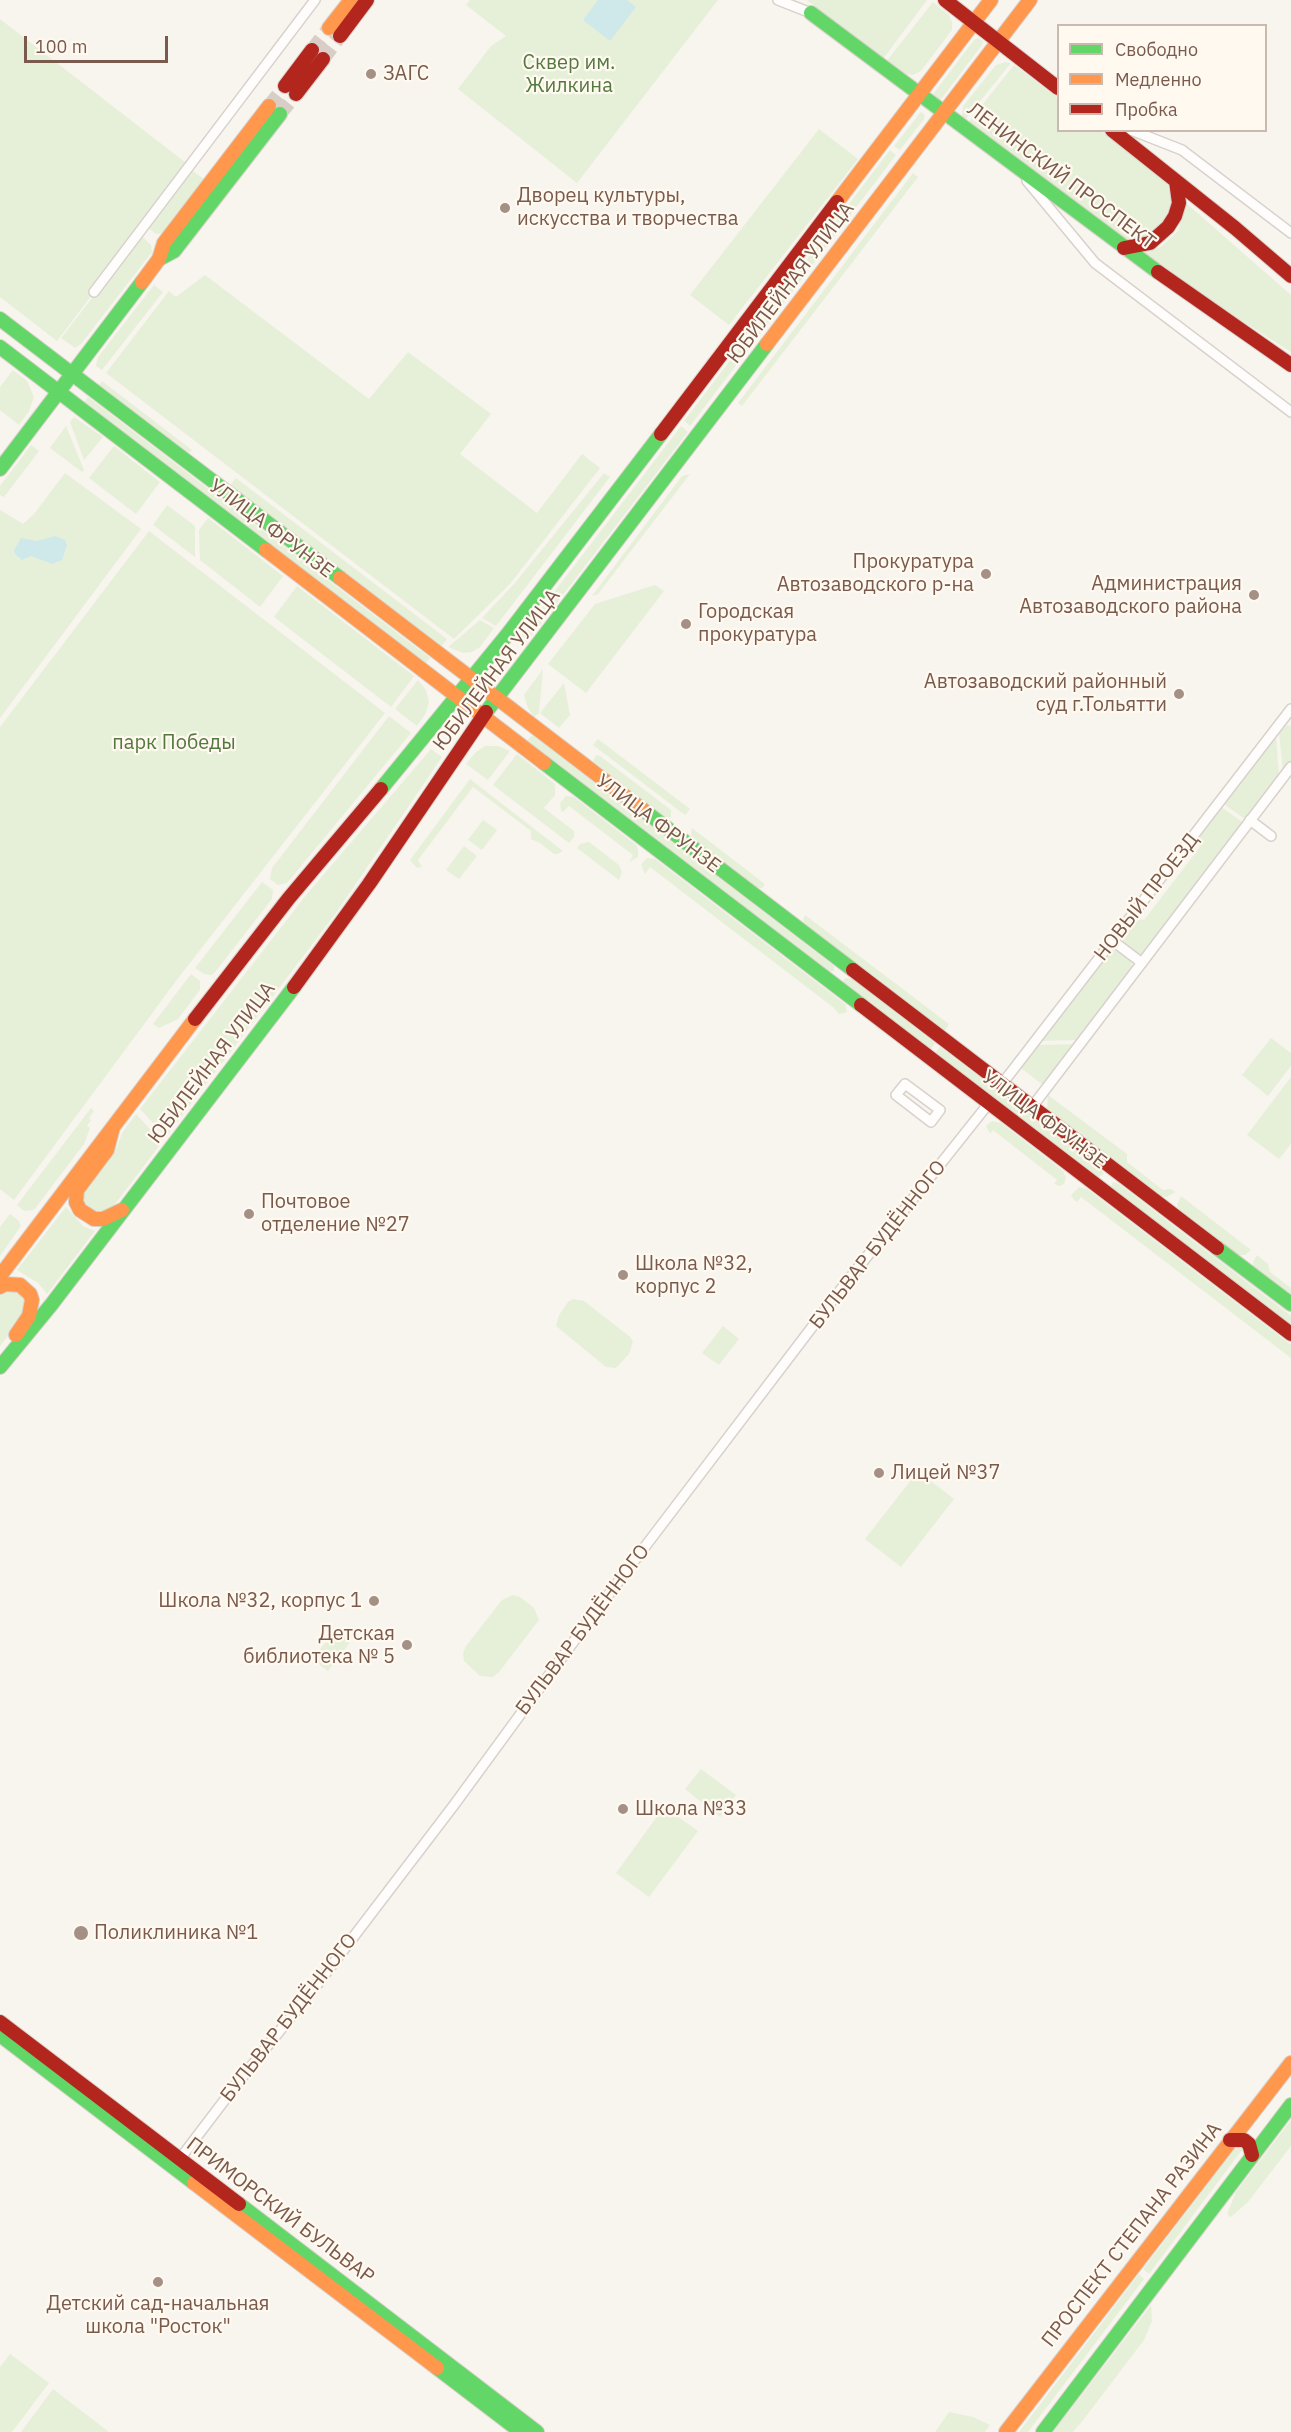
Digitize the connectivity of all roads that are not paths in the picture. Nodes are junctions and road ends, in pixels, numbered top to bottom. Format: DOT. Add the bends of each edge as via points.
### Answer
graph roads {
  1 [pos="315,0"];
  2 [pos="351,0"];
  3 [pos="367,0"];
  4 [pos="778,0"];
  5 [pos="945,0"];
  6 [pos="991,0"];
  7 [pos="1030,0"];
  8 [pos="811,13"];
  9 [pos="974,22"];
  10 [pos="999,42"];
  11 [pos="318,54"];
  12 [pos="1057,86"];
  13 [pos="290,90"];
  14 [pos="918,94"];
  15 [pos="275,110"];
  16 [pos="944,113"];
  17 [pos="1115,132"];
  18 [pos="1136,132"];
  19 [pos="1018,169"];
  20 [pos="1176,181"];
  21 [pos="1291,233"];
  22 [pos="1124,248"];
  23 [pos="1291,276"];
  24 [pos="94,292"];
  25 [pos="0,319"];
  26 [pos="0,346"];
  27 [pos="1291,365"];
  28 [pos="72,374"];
  29 [pos="59,392"];
  30 [pos="1291,412"];
  31 [pos="0,469"];
  32 [pos="471,679"];
  33 [pos="458,696"];
  34 [pos="497,699"];
  35 [pos="1290,714"];
  36 [pos="484,715"];
  37 [pos="1291,767"];
  38 [pos="1250,820"];
  39 [pos="1271,836"];
  40 [pos="1113,941"];
  41 [pos="1142,963"];
  42 [pos="847,967"];
  43 [pos="834,984"];
  44 [pos="905,1084"];
  45 [pos="1002,1084"];
  46 [pos="989,1103"];
  47 [pos="1032,1107"];
  48 [pos="114,1124"];
  49 [pos="1113,1169"];
  50 [pos="1099,1187"];
  51 [pos="124,1209"];
  52 [pos="0,1276"];
  53 [pos="0,1287"];
  54 [pos="1291,1304"];
  55 [pos="1291,1334"];
  56 [pos="0,1356"];
  57 [pos="0,1367"];
  58 [pos="0,2022"];
  59 [pos="0,2036"];
  60 [pos="1291,2063"];
  61 [pos="1291,2105"];
  62 [pos="1258,2106"];
  63 [pos="1277,2122"];
  64 [pos="1230,2140"];
  65 [pos="1252,2155"];
  66 [pos="179,2160"];
  67 [pos="521,2432"];
  68 [pos="537,2432"];
  69 [pos="1006,2432"];
  70 [pos="1043,2432"];
  1 -- 24 [label="street"];
  2 -- 3 [label="main road" via="335,32"];
  4 -- 8 [label="street"];
  5 -- 9 [label="main road"];
  6 -- 9 [label="main road, ЮБИЛЕЙНАЯ УЛИЦА"];
  7 -- 10 [label="main road, ЮБИЛЕЙНАЯ УЛИЦА"];
  8 -- 14 [label="main road, ЛЕНИНСКИЙ ПРОСПЕКТ"];
  9 -- 10 [label="main road"];
  9 -- 14 [label="main road, ЮБИЛЕЙНАЯ УЛИЦА"];
  10 -- 12 [label="main road"];
  10 -- 16 [label="main road, ЮБИЛЕЙНАЯ УЛИЦА"];
  11 -- 13 [label="main road"];
  14 -- 16 [label="main road, ЛЕНИНСКИЙ ПРОСПЕКТ"];
  14 -- 32 [label="main road, ЮБИЛЕЙНАЯ УЛИЦА"];
  15 -- 28 [label="main road" via="164,243 159,259"];
  16 -- 19 [label="main road, ЛЕНИНСКИЙ ПРОСПЕКТ"];
  16 -- 34 [label="main road, ЮБИЛЕЙНАЯ УЛИЦА"];
  17 -- 20 [label="main road"];
  18 -- 21 [label="street" via="1182,150"];
  19 -- 22 [label="main road, ЛЕНИНСКИЙ ПРОСПЕКТ"];
  19 -- 30 [label="street" via="1095,263"];
  20 -- 22 [label="main road" via="1179,203 1168,227 1150,243"];
  20 -- 23 [label="main road"];
  22 -- 27 [label="main road, ЛЕНИНСКИЙ ПРОСПЕКТ"];
  25 -- 28 [label="main road, УЛИЦА ФРУНЗЕ"];
  26 -- 29 [label="main road, УЛИЦА ФРУНЗЕ"];
  28 -- 29 [label="main road"];
  28 -- 32 [label="main road, УЛИЦА ФРУНЗЕ"];
  29 -- 31 [label="main road"];
  29 -- 33 [label="main road, УЛИЦА ФРУНЗЕ"];
  32 -- 33 [label="main road, ЮБИЛЕЙНАЯ УЛИЦА"];
  32 -- 34 [label="main road, УЛИЦА ФРУНЗЕ"];
  33 -- 36 [label="main road, УЛИЦА ФРУНЗЕ"];
  33 -- 48 [label="main road, ЮБИЛЕЙНАЯ УЛИЦА" via="289,898"];
  34 -- 36 [label="main road, ЮБИЛЕЙНАЯ УЛИЦА"];
  34 -- 42 [label="main road, УЛИЦА ФРУНЗЕ"];
  35 -- 40 [label="street, НОВЫЙ ПРОЕЗД"];
  36 -- 43 [label="main road, УЛИЦА ФРУНЗЕ"];
  36 -- 51 [label="main road, ЮБИЛЕЙНАЯ УЛИЦА" via="298,982"];
  37 -- 38 [label="street, НОВЫЙ ПРОЕЗД"];
  38 -- 39 [label="street"];
  38 -- 41 [label="street, НОВЫЙ ПРОЕЗД"];
  40 -- 41 [label="street"];
  40 -- 45 [label="street, НОВЫЙ ПРОЕЗД"];
  41 -- 47 [label="street, НОВЫЙ ПРОЕЗД"];
  42 -- 43 [label="main road"];
  42 -- 45 [label="main road, УЛИЦА ФРУНЗЕ"];
  43 -- 46 [label="main road, УЛИЦА ФРУНЗЕ"];
  44 -- 44 [label="street" via="896,1095 931,1122 940,1110"];
  45 -- 47 [label="main road, УЛИЦА ФРУНЗЕ"];
  46 -- 50 [label="main road, УЛИЦА ФРУНЗЕ"];
  46 -- 66 [label="street, БУЛЬВАР БУДЁННОГО" via="838,1293 596,1611 451,1810"];
  47 -- 49 [label="main road, УЛИЦА ФРУНЗЕ"];
  48 -- 51 [label="main road" via="107,1150 76,1190 76,1202 94,1219"];
  48 -- 52 [label="main road, ЮБИЛЕЙНАЯ УЛИЦА"];
  49 -- 50 [label="main road"];
  49 -- 54 [label="main road, УЛИЦА ФРУНЗЕ"];
  50 -- 55 [label="main road, УЛИЦА ФРУНЗЕ"];
  51 -- 57 [label="main road, ЮБИЛЕЙНАЯ УЛИЦА"];
  53 -- 56 [label="main road" via="20,1285 32,1300 29,1316"];
  58 -- 66 [label="main road, ПРИМОРСКИЙ БУЛЬВАР"];
  59 -- 67 [label="main road"];
  60 -- 62 [label="main road, ПРОСПЕКТ СТЕПАНА РАЗИНА"];
  61 -- 63 [label="main road"];
  62 -- 63 [label="main road" via="1256,2115 1262,2122"];
  62 -- 64 [label="main road, ПРОСПЕКТ СТЕПАНА РАЗИНА"];
  63 -- 65 [label="main road"];
  64 -- 65 [label="main road" via="1250,2144"];
  64 -- 69 [label="main road, ПРОСПЕКТ СТЕПАНА РАЗИНА"];
  65 -- 70 [label="main road"];
  66 -- 68 [label="main road, ПРИМОРСКИЙ БУЛЬВАР"];
}
